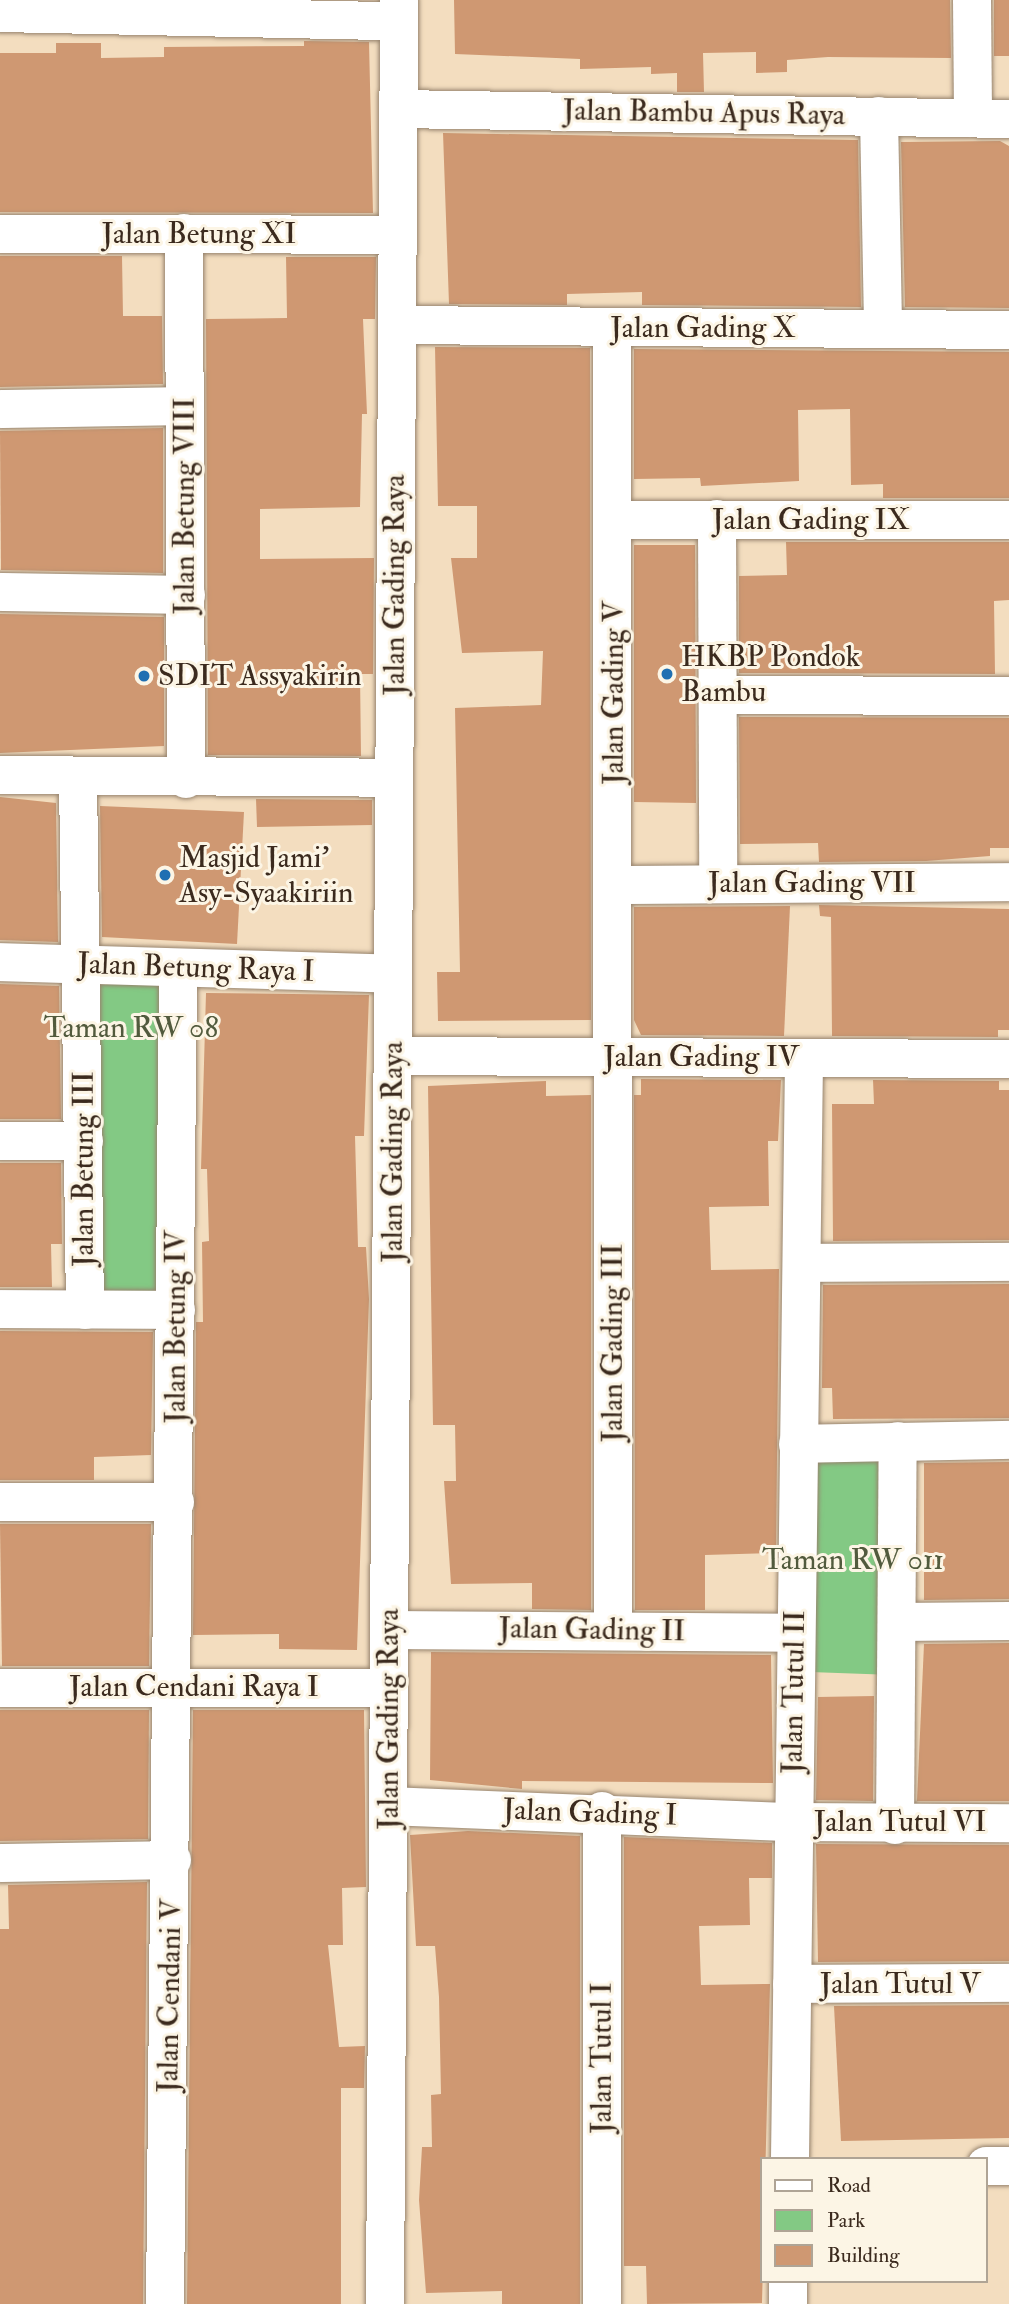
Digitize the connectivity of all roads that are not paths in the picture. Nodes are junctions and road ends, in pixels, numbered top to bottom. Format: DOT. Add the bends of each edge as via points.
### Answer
graph roads {
  1 [pos="972,0"];
  2 [pos="7,9"];
  3 [pos="192,9"];
  4 [pos="399,11"];
  5 [pos="398,109"];
  6 [pos="879,116"];
  7 [pos="991,119"];
  8 [pos="184,233"];
  9 [pos="0,234"];
  10 [pos="397,235"];
  11 [pos="397,325"];
  12 [pos="883,327"];
  13 [pos="612,329"];
  14 [pos="1009,330"];
  15 [pos="185,406"];
  16 [pos="0,409"];
  17 [pos="717,519"];
  18 [pos="614,520"];
  19 [pos="1009,520"];
  20 [pos="0,592"];
  21 [pos="186,595"];
  22 [pos="718,695"];
  23 [pos="1009,696"];
  24 [pos="0,775"];
  25 [pos="78,776"];
  26 [pos="394,778"];
  27 [pos="186,779"];
  28 [pos="1009,882"];
  29 [pos="614,884"];
  30 [pos="718,884"];
  31 [pos="0,962"];
  32 [pos="82,964"];
  33 [pos="178,968"];
  34 [pos="393,974"];
  35 [pos="394,1056"];
  36 [pos="613,1056"];
  37 [pos="804,1058"];
  38 [pos="1009,1059"];
  39 [pos="0,1141"];
  40 [pos="84,1141"];
  41 [pos="1009,1262"];
  42 [pos="802,1263"];
  43 [pos="0,1309"];
  44 [pos="85,1310"];
  45 [pos="176,1310"];
  46 [pos="1009,1440"];
  47 [pos="898,1441"];
  48 [pos="799,1444"];
  49 [pos="0,1502"];
  50 [pos="175,1502"];
  51 [pos="1009,1621"];
  52 [pos="897,1622"];
  53 [pos="389,1630"];
  54 [pos="613,1630"];
  55 [pos="794,1633"];
  56 [pos="174,1687"];
  57 [pos="0,1688"];
  58 [pos="389,1688"];
  59 [pos="388,1806"];
  60 [pos="602,1811"];
  61 [pos="792,1822"];
  62 [pos="1009,1823"];
  63 [pos="895,1825"];
  64 [pos="172,1860"];
  65 [pos="0,1863"];
  66 [pos="1009,1983"];
  67 [pos="792,1984"];
  68 [pos="790,2157"];
  69 [pos="988,2166"];
  70 [pos="1009,2166"];
  71 [pos="788,2283"];
  72 [pos="165,2304"];
  73 [pos="385,2304"];
  74 [pos="602,2304"];
  75 [pos="788,2304"];
  1 -- 7 [label="street"];
  2 -- 3 [label="street"];
  3 -- 4 [label="street"];
  4 -- 5 [label="street, Jalan Gading Raya"];
  5 -- 6 [label="street, Jalan Bambu Apus Raya"];
  5 -- 10 [label="street, Jalan Gading Raya"];
  6 -- 7 [label="street, Jalan Bambu Apus Raya"];
  6 -- 12 [label="street"];
  8 -- 9 [label="street, Jalan Betung XI"];
  8 -- 10 [label="street, Jalan Betung XI"];
  8 -- 15 [label="street, Jalan Betung VIII"];
  10 -- 11 [label="street, Jalan Gading Raya"];
  11 -- 13 [label="street, Jalan Gading X"];
  11 -- 26 [label="street, Jalan Gading Raya"];
  12 -- 13 [label="street, Jalan Gading X"];
  12 -- 14 [label="street, Jalan Gading X"];
  13 -- 18 [label="street, Jalan Gading V"];
  15 -- 16 [label="street"];
  15 -- 21 [label="street, Jalan Betung VIII"];
  17 -- 18 [label="street, Jalan Gading IX"];
  17 -- 19 [label="street, Jalan Gading IX"];
  17 -- 22 [label="street"];
  18 -- 29 [label="street, Jalan Gading V"];
  20 -- 21 [label="street"];
  21 -- 27 [label="street, Jalan Betung VIII"];
  22 -- 23 [label="street"];
  22 -- 30 [label="street"];
  24 -- 25 [label="street"];
  25 -- 27 [label="street"];
  25 -- 32 [label="street, Jalan Betung III"];
  26 -- 27 [label="street"];
  26 -- 34 [label="street, Jalan Gading Raya"];
  28 -- 30 [label="street, Jalan Gading VII"];
  29 -- 30 [label="street, Jalan Gading VII"];
  29 -- 36 [label="street, Jalan Gading V"];
  31 -- 32 [label="street, Jalan Betung Raya I"];
  32 -- 33 [label="street, Jalan Betung Raya I"];
  32 -- 40 [label="street, Jalan Betung III"];
  33 -- 34 [label="street, Jalan Betung Raya I"];
  33 -- 45 [label="street, Jalan Betung IV"];
  34 -- 35 [label="street, Jalan Gading Raya"];
  35 -- 36 [label="street, Jalan Gading IV"];
  35 -- 53 [label="street, Jalan Gading Raya"];
  36 -- 37 [label="street, Jalan Gading IV"];
  36 -- 54 [label="street, Jalan Gading III"];
  37 -- 38 [label="street, Jalan Gading IV"];
  37 -- 42 [label="street, Jalan Tutul II"];
  39 -- 40 [label="street"];
  40 -- 44 [label="street, Jalan Betung III"];
  41 -- 42 [label="street"];
  42 -- 48 [label="street, Jalan Tutul II"];
  43 -- 44 [label="street"];
  44 -- 45 [label="street"];
  45 -- 50 [label="street, Jalan Betung IV"];
  46 -- 47 [label="street"];
  47 -- 48 [label="street"];
  47 -- 52 [label="street"];
  48 -- 55 [label="street, Jalan Tutul II"];
  49 -- 50 [label="street"];
  50 -- 56 [label="street, Jalan Betung IV"];
  51 -- 52 [label="street"];
  52 -- 63 [label="street"];
  53 -- 54 [label="street, Jalan Gading II"];
  53 -- 58 [label="street, Jalan Gading Raya"];
  54 -- 55 [label="street, Jalan Gading II"];
  55 -- 61 [label="street, Jalan Tutul II"];
  56 -- 57 [label="street, Jalan Cendani Raya I"];
  56 -- 58 [label="street, Jalan Cendani Raya I"];
  56 -- 64 [label="street, Jalan Cendani V"];
  58 -- 59 [label="street, Jalan Gading Raya"];
  59 -- 60 [label="street, Jalan Gading I"];
  59 -- 73 [label="street, Jalan Gading Raya"];
  60 -- 61 [label="street, Jalan Gading I"];
  60 -- 74 [label="street, Jalan Tutul I"];
  61 -- 63 [label="street, Jalan Tutul VI"];
  61 -- 67 [label="street, Jalan Tutul II"];
  62 -- 63 [label="street, Jalan Tutul VI"];
  64 -- 65 [label="street"];
  64 -- 72 [label="street, Jalan Cendani V"];
  66 -- 67 [label="street, Jalan Tutul V"];
  67 -- 68 [label="street, Jalan Tutul II"];
  69 -- 70 [label="street"];
  71 -- 75 [label="street"];
}
